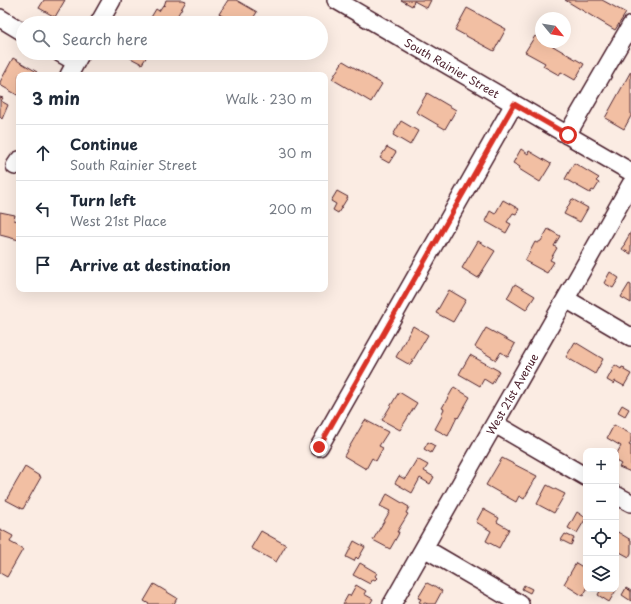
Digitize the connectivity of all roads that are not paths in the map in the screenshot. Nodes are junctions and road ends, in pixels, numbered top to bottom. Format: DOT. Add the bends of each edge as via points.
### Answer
graph roads {
  1 [pos="112,0"];
  2 [pos="340,1"];
  3 [pos="103,16"];
  4 [pos="0,18"];
  5 [pos="631,25"];
  6 [pos="16,28"];
  7 [pos="514,104"];
  8 [pos="568,135"];
  9 [pos="631,172"];
  10 [pos="631,184"];
  11 [pos="566,299"];
  12 [pos="631,337"];
  13 [pos="495,424"];
  14 [pos="319,447"];
  15 [pos="583,475"];
  16 [pos="619,496"];
  17 [pos="631,503"];
  18 [pos="424,548"];
  19 [pos="392,604"];
  20 [pos="520,604"];
  1 -- 3 [label="street"];
  2 -- 7 [label="street, South Rainier Street"];
  4 -- 6 [label="street"];
  5 -- 8 [label="street"];
  7 -- 8 [label="street, South Rainier Street"];
  7 -- 14 [label="street"];
  8 -- 9 [label="street, South Rainier Street"];
  10 -- 11 [label="street, West 21st Avenue"];
  11 -- 12 [label="street"];
  11 -- 13 [label="street, West 21st Avenue"];
  13 -- 15 [label="street"];
  13 -- 18 [label="street, West 21st Avenue"];
  16 -- 17 [label="street"];
  18 -- 19 [label="street, West 21st Avenue"];
  18 -- 20 [label="street"];
}
